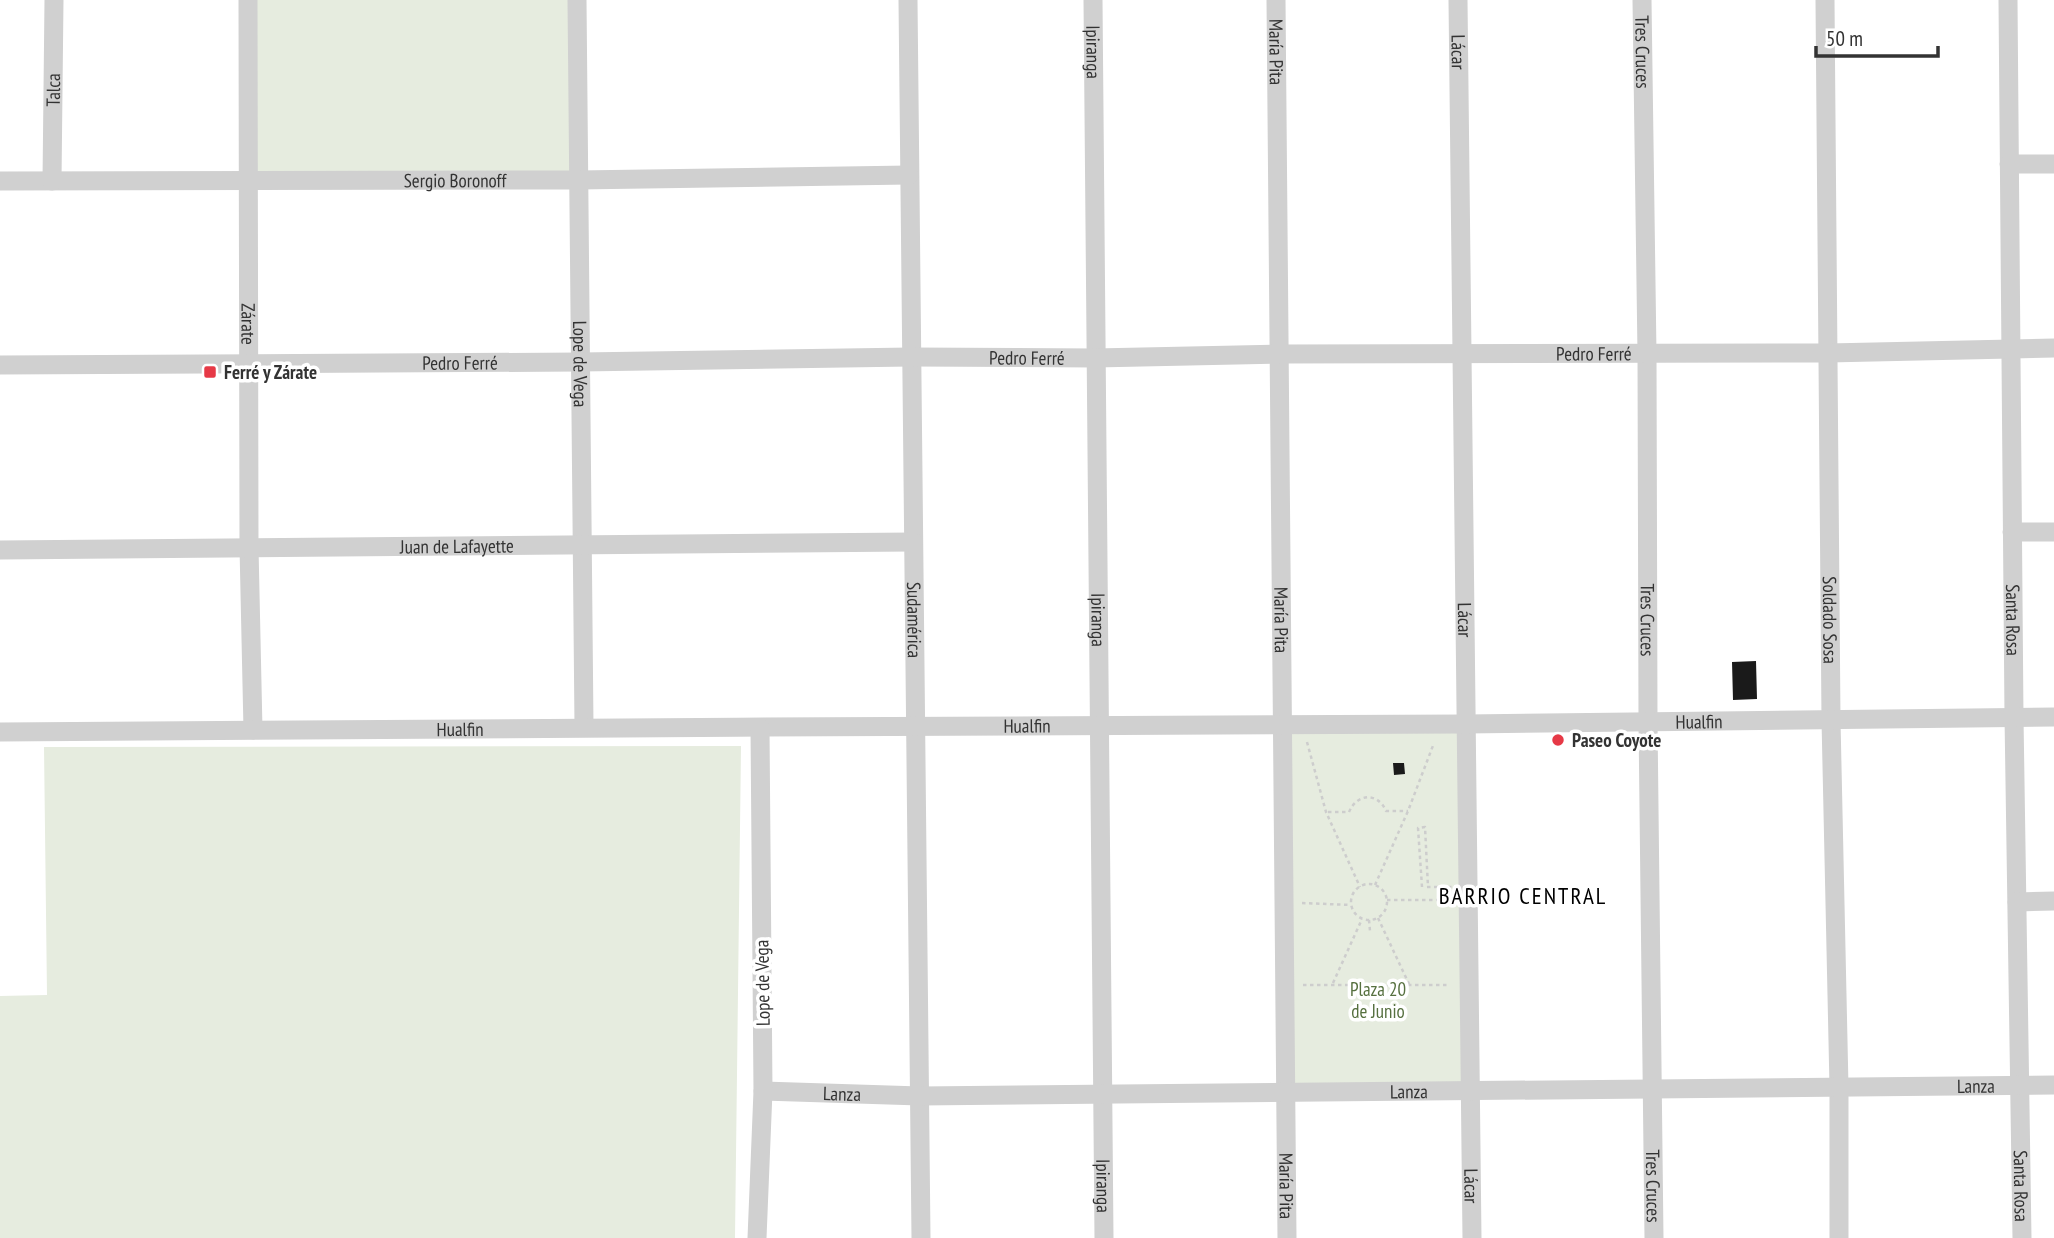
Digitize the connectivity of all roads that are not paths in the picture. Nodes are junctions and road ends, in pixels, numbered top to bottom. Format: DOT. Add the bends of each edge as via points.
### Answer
graph roads {
  1 [pos="54,0"];
  2 [pos="248,0"];
  3 [pos="578,0"];
  4 [pos="908,0"];
  5 [pos="1093,0"];
  6 [pos="1276,0"];
  7 [pos="1458,0"];
  8 [pos="1642,0"];
  9 [pos="1825,0"];
  10 [pos="2008,0"];
  11 [pos="2009,164"];
  12 [pos="2054,164"];
  13 [pos="909,175"];
  14 [pos="578,180"];
  15 [pos="0,181"];
  16 [pos="52,181"];
  17 [pos="247,182"];
  18 [pos="2054,348"];
  19 [pos="2010,349"];
  20 [pos="1828,353"];
  21 [pos="1280,354"];
  22 [pos="1462,354"];
  23 [pos="1647,354"];
  24 [pos="910,356"];
  25 [pos="1096,358"];
  26 [pos="581,362"];
  27 [pos="248,364"];
  28 [pos="0,365"];
  29 [pos="2012,532"];
  30 [pos="2054,532"];
  31 [pos="913,542"];
  32 [pos="583,546"];
  33 [pos="249,547"];
  34 [pos="0,550"];
  35 [pos="2014,717"];
  36 [pos="2054,717"];
  37 [pos="1831,720"];
  38 [pos="1648,722"];
  39 [pos="1101,724"];
  40 [pos="1467,724"];
  41 [pos="1281,725"];
  42 [pos="584,726"];
  43 [pos="915,726"];
  44 [pos="760,728"];
  45 [pos="253,730"];
  46 [pos="0,732"];
  47 [pos="2054,901"];
  48 [pos="2017,902"];
  49 [pos="2020,1085"];
  50 [pos="2054,1085"];
  51 [pos="1839,1087"];
  52 [pos="1653,1088"];
  53 [pos="764,1091"];
  54 [pos="1470,1092"];
  55 [pos="1285,1093"];
  56 [pos="1103,1094"];
  57 [pos="920,1096"];
  58 [pos="757,1238"];
  59 [pos="921,1238"];
  60 [pos="1104,1238"];
  61 [pos="1287,1238"];
  62 [pos="1472,1238"];
  63 [pos="1654,1238"];
  64 [pos="1839,1238"];
  65 [pos="2022,1238"];
  1 -- 16 [label="street, Talca"];
  2 -- 17 [label="street, Zárate"];
  3 -- 14 [label="street, Lope de Vega"];
  4 -- 13 [label="street, Sudamérica"];
  5 -- 25 [label="street, Ipiranga"];
  6 -- 21 [label="street, María Pita"];
  7 -- 22 [label="street, Lácar"];
  8 -- 23 [label="street, Tres Cruces"];
  9 -- 20 [label="street, Soldado Sosa"];
  10 -- 11 [label="street, Santa Rosa"];
  11 -- 12 [label="street"];
  11 -- 19 [label="street, Santa Rosa"];
  13 -- 14 [label="street, Sergio Boronoff"];
  13 -- 24 [label="street, Sudamérica"];
  14 -- 17 [label="street, Sergio Boronoff"];
  14 -- 26 [label="street, Lope de Vega"];
  15 -- 16 [label="street, Sergio Boronoff"];
  16 -- 17 [label="street, Sergio Boronoff"];
  17 -- 27 [label="street, Zárate"];
  18 -- 19 [label="street, Pedro Ferré"];
  19 -- 20 [label="street, Pedro Ferré"];
  19 -- 29 [label="street, Santa Rosa"];
  20 -- 23 [label="street, Pedro Ferré"];
  20 -- 37 [label="street, Soldado Sosa"];
  21 -- 22 [label="street, Pedro Ferré"];
  21 -- 25 [label="street, Pedro Ferré"];
  21 -- 41 [label="street, María Pita"];
  22 -- 23 [label="street, Pedro Ferré"];
  22 -- 40 [label="street, Lácar"];
  23 -- 38 [label="street, Tres Cruces"];
  24 -- 25 [label="street, Pedro Ferré"];
  24 -- 26 [label="street, Pedro Ferré"];
  24 -- 31 [label="street, Sudamérica"];
  25 -- 39 [label="street, Ipiranga"];
  26 -- 27 [label="street, Pedro Ferré"];
  26 -- 32 [label="street, Lope de Vega"];
  27 -- 28 [label="street, Pedro Ferré"];
  27 -- 33 [label="street, Zárate"];
  29 -- 30 [label="street"];
  29 -- 35 [label="street, Santa Rosa"];
  31 -- 32 [label="street, Juan de Lafayette"];
  31 -- 43 [label="street, Sudamérica"];
  32 -- 33 [label="street, Juan de Lafayette"];
  32 -- 42 [label="street, Lope de Vega"];
  33 -- 34 [label="street, Juan de Lafayette"];
  33 -- 45 [label="street, Zárate"];
  35 -- 36 [label="street, Hualfin"];
  35 -- 37 [label="street, Hualfin"];
  35 -- 48 [label="street, Santa Rosa"];
  37 -- 38 [label="street, Hualfin"];
  37 -- 51 [label="street, Soldado Sosa"];
  38 -- 40 [label="street, Hualfin"];
  38 -- 52 [label="street, Tres Cruces"];
  39 -- 41 [label="street, Hualfin"];
  39 -- 43 [label="street, Hualfin"];
  39 -- 56 [label="street, Ipiranga"];
  40 -- 41 [label="street, Hualfin"];
  40 -- 54 [label="street, Lácar"];
  41 -- 55 [label="street, María Pita"];
  42 -- 44 [label="street, Hualfin"];
  42 -- 45 [label="street, Hualfin"];
  43 -- 44 [label="street, Hualfin"];
  43 -- 57 [label="street, Sudamérica"];
  44 -- 53 [label="street, Lope de Vega"];
  45 -- 46 [label="street, Hualfin"];
  47 -- 48 [label="street"];
  48 -- 49 [label="street, Santa Rosa"];
  49 -- 50 [label="street, Lanza"];
  49 -- 51 [label="street, Lanza"];
  49 -- 65 [label="street, Santa Rosa"];
  51 -- 52 [label="street, Lanza"];
  51 -- 64 [label="street, Soldado Sosa"];
  52 -- 54 [label="street, Lanza"];
  52 -- 63 [label="street, Tres Cruces"];
  53 -- 57 [label="street, Lanza"];
  53 -- 58 [label="street, Lope de Vega"];
  54 -- 55 [label="street, Lanza"];
  54 -- 62 [label="street, Lácar"];
  55 -- 56 [label="street, Lanza"];
  55 -- 61 [label="street, María Pita"];
  56 -- 57 [label="street, Lanza"];
  56 -- 60 [label="street, Ipiranga"];
  57 -- 59 [label="street, Sudamérica"];
}
